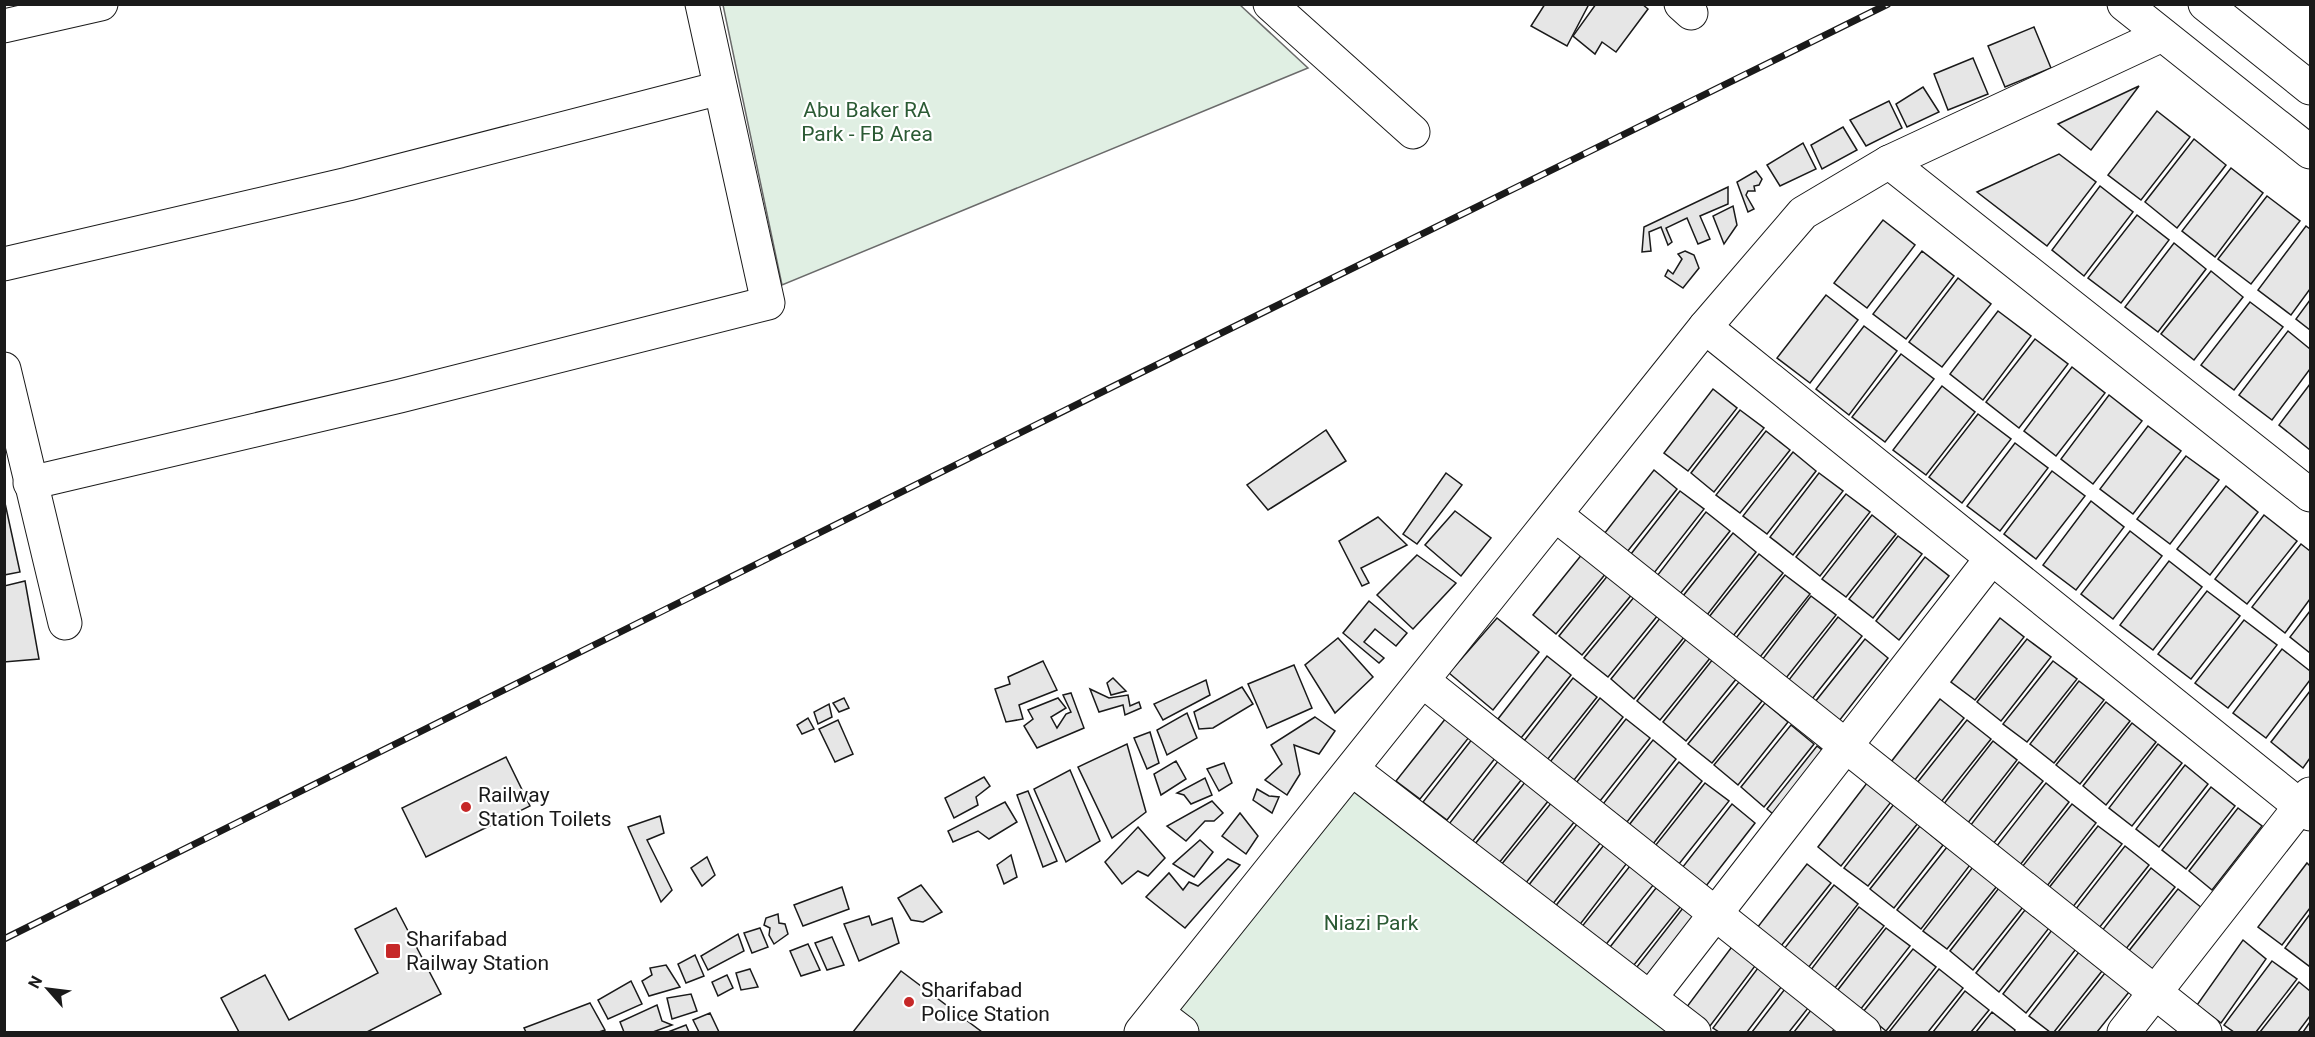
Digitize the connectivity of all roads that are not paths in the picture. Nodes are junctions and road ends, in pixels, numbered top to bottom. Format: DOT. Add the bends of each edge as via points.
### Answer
graph roads {
  1 [pos="101,4"];
  2 [pos="702,4"];
  3 [pos="1270,4"];
  4 [pos="2124,4"];
  5 [pos="2205,4"];
  6 [pos="4,26"];
  7 [pos="2162,35"];
  8 [pos="720,88"];
  9 [pos="2310,88"];
  10 [pos="1413,132"];
  11 [pos="2310,152"];
  12 [pos="1889,162"];
  13 [pos="4,264"];
  14 [pos="1705,327"];
  15 [pos="4,369"];
  16 [pos="30,483"];
  17 [pos="2310,495"];
  18 [pos="1556,514"];
  19 [pos="1991,559"];
  20 [pos="65,622"];
  21 [pos="1423,681"];
  22 [pos="1846,746"];
  23 [pos="1353,770"];
  24 [pos="2307,805"];
  25 [pos="1716,914"];
  26 [pos="2155,993"];
  27 [pos="1650,998"];
  28 [pos="1160,1026"];
  29 [pos="1694,1032"];
  30 [pos="1864,1032"];
  31 [pos="2124,1032"];
  32 [pos="2205,1032"];
  1 -- 6 [label="street"];
  2 -- 8 [label="street"];
  3 -- 10 [label="street"];
  4 -- 7 [label="street"];
  5 -- 9 [label="street"];
  7 -- 11 [label="street"];
  7 -- 12 [label="street"];
  8 -- 13 [label="street" via="348,184"];
  8 -- 16 [label="street" via="768,303 400,396"];
  12 -- 14 [label="street" via="1803,213"];
  12 -- 17 [label="street"];
  14 -- 18 [label="street"];
  14 -- 19 [label="street"];
  15 -- 16 [label="street"];
  16 -- 20 [label="street"];
  18 -- 21 [label="street"];
  18 -- 22 [label="street"];
  19 -- 22 [label="street"];
  19 -- 24 [label="street"];
  21 -- 23 [label="street"];
  21 -- 25 [label="street"];
  22 -- 25 [label="street"];
  22 -- 26 [label="street"];
  23 -- 27 [label="street"];
  23 -- 28 [label="street"];
  24 -- 26 [label="street"];
  25 -- 27 [label="street"];
  25 -- 30 [label="street"];
  26 -- 31 [label="street"];
  26 -- 32 [label="street"];
  27 -- 29 [label="street"];
}
